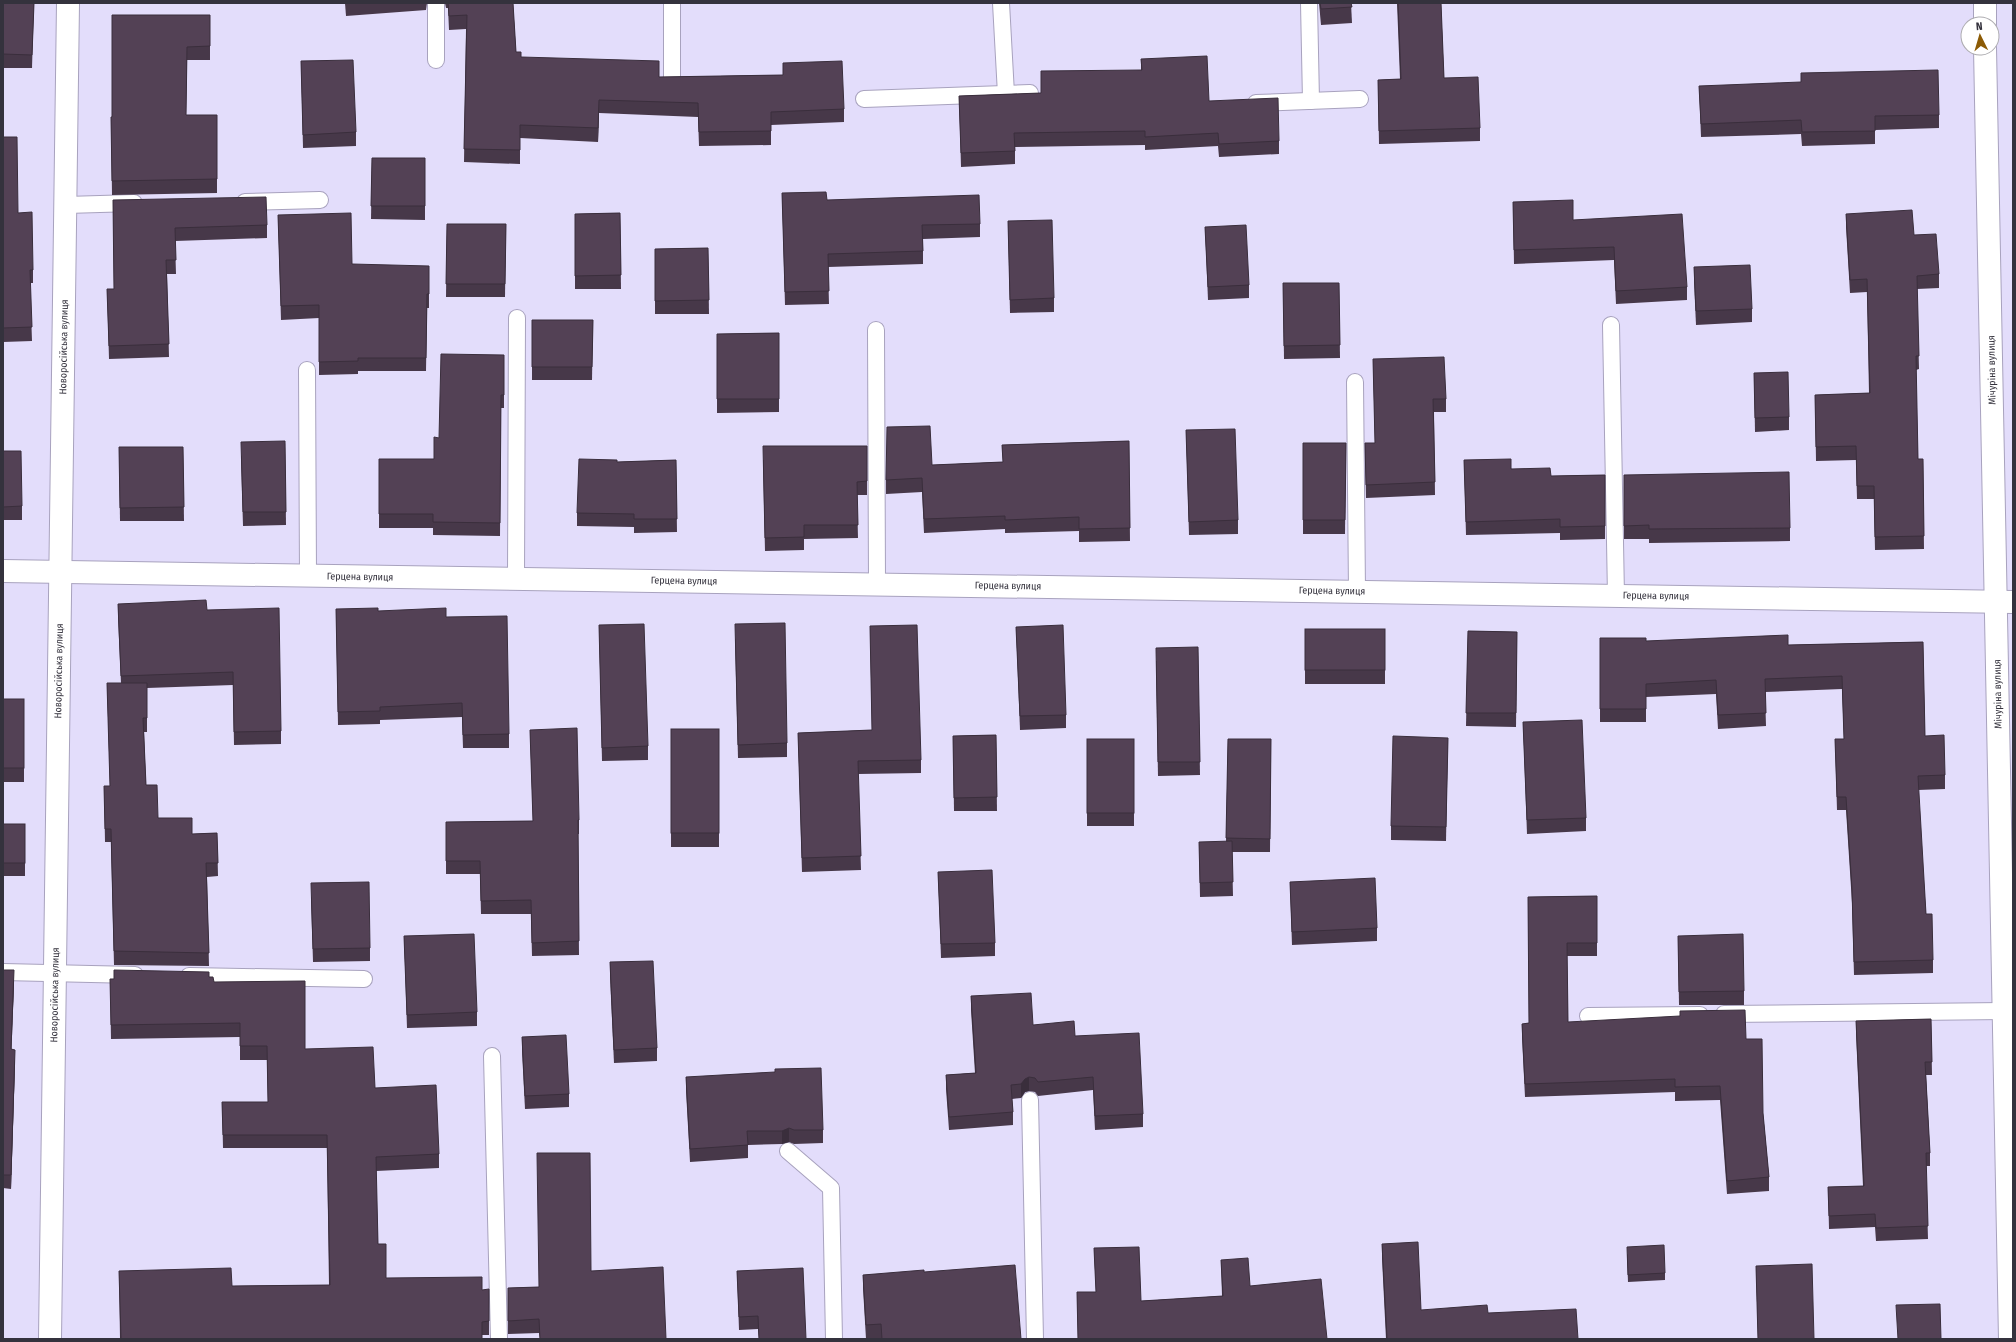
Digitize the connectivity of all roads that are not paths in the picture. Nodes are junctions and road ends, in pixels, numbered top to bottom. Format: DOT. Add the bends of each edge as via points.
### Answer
graph roads {
  1 [pos="68,3"];
  2 [pos="436,3"];
  3 [pos="672,3"];
  4 [pos="1001,3"];
  5 [pos="1309,3"];
  6 [pos="1985,3"];
  7 [pos="1985,16"];
  8 [pos="1985,56"];
  9 [pos="436,60"];
  10 [pos="672,78"];
  11 [pos="1030,93"];
  12 [pos="1006,94"];
  13 [pos="864,99"];
  14 [pos="1360,99"];
  15 [pos="1311,101"];
  16 [pos="1242,104"];
  17 [pos="320,200"];
  18 [pos="232,202"];
  19 [pos="153,203"];
  20 [pos="66,204"];
  21 [pos="517,318"];
  22 [pos="1611,326"];
  23 [pos="876,330"];
  24 [pos="307,370"];
  25 [pos="1355,382"];
  26 [pos="3,571"];
  27 [pos="61,572"];
  28 [pos="308,576"];
  29 [pos="516,579"];
  30 [pos="876,584"];
  31 [pos="1357,592"];
  32 [pos="1616,596"];
  33 [pos="2004,602"];
  34 [pos="3,972"];
  35 [pos="55,974"];
  36 [pos="150,976"];
  37 [pos="174,976"];
  38 [pos="364,979"];
  39 [pos="2004,1011"];
  40 [pos="1588,1016"];
  41 [pos="492,1056"];
  42 [pos="1030,1100"];
  43 [pos="788,1151"];
  44 [pos="50,1339"];
  45 [pos="498,1339"];
  46 [pos="834,1339"];
  47 [pos="1035,1339"];
  48 [pos="2010,1339"];
  1 -- 20 [label="street, Новоросійська вулиця"];
  2 -- 9 [label="lane"];
  3 -- 10 [label="lane"];
  4 -- 12 [label="lane"];
  5 -- 15 [label="lane"];
  6 -- 7 [label="street"];
  8 -- 33 [label="street, Мічуріна вулиця"];
  11 -- 12 [label="lane"];
  12 -- 13 [label="lane"];
  14 -- 15 [label="lane"];
  15 -- 16 [label="lane"];
  17 -- 18 [label="lane"];
  19 -- 20 [label="lane"];
  20 -- 27 [label="street, Новоросійська вулиця"];
  21 -- 29 [label="lane"];
  22 -- 32 [label="lane"];
  23 -- 30 [label="lane"];
  24 -- 28 [label="lane"];
  25 -- 31 [label="lane"];
  26 -- 27 [label="street, Герцена вулиця"];
  27 -- 28 [label="street, Герцена вулиця"];
  27 -- 35 [label="street, Новоросійська вулиця"];
  28 -- 29 [label="street, Герцена вулиця"];
  29 -- 30 [label="street, Герцена вулиця"];
  30 -- 31 [label="street, Герцена вулиця"];
  31 -- 32 [label="street, Герцена вулиця"];
  32 -- 33 [label="street, Герцена вулиця"];
  33 -- 39 [label="street, Мічуріна вулиця"];
  34 -- 35 [label="lane"];
  35 -- 36 [label="lane"];
  35 -- 44 [label="street, Новоросійська вулиця"];
  37 -- 38 [label="lane"];
  39 -- 40 [label="lane"];
  39 -- 48 [label="street, Мічуріна вулиця"];
  41 -- 45 [label="lane"];
  42 -- 47 [label="lane"];
  43 -- 46 [label="lane" via="831,1188"];
}
